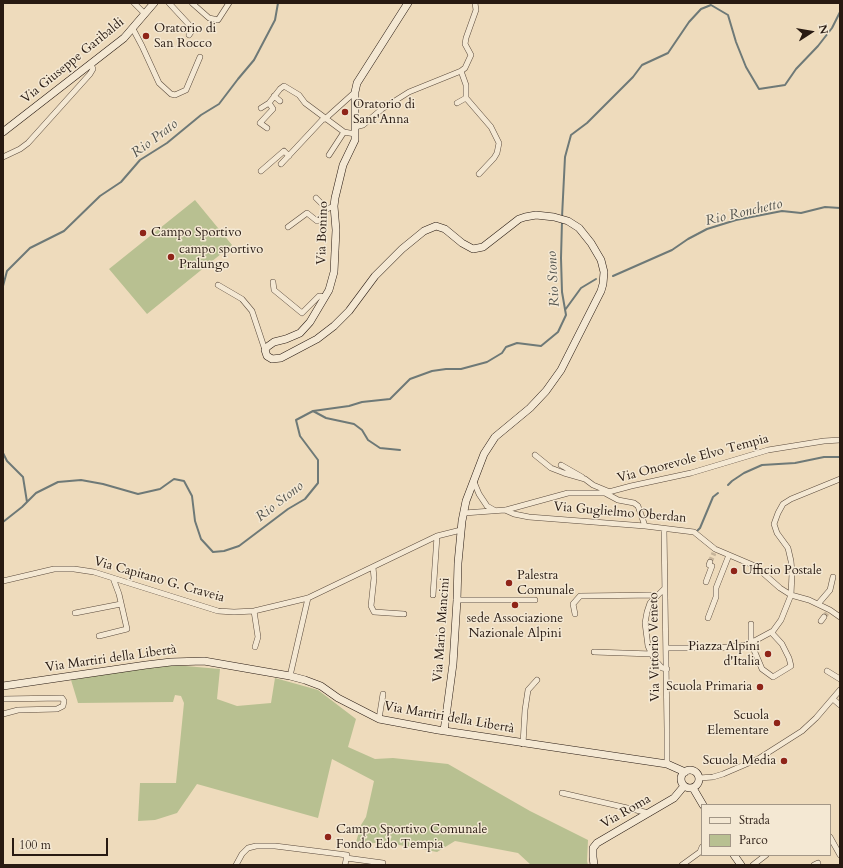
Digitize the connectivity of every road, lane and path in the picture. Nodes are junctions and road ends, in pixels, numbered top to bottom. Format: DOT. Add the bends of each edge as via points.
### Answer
graph roads {
  1 [pos="134,3"];
  2 [pos="154,3"];
  3 [pos="169,3"];
  4 [pos="192,3"];
  5 [pos="229,3"];
  6 [pos="408,3"];
  7 [pos="475,3"];
  8 [pos="145,14"];
  9 [pos="133,29"];
  10 [pos="189,35"];
  11 [pos="200,57"];
  12 [pos="91,64"];
  13 [pos="461,71"];
  14 [pos="354,92"];
  15 [pos="274,96"];
  16 [pos="466,98"];
  17 [pos="280,101"];
  18 [pos="269,103"];
  19 [pos="457,103"];
  20 [pos="261,108"];
  21 [pos="325,118"];
  22 [pos="267,128"];
  23 [pos="355,131"];
  24 [pos="3,132"];
  25 [pos="344,132"];
  26 [pos="329,155"];
  27 [pos="289,156"];
  28 [pos="3,157"];
  29 [pos="281,164"];
  30 [pos="261,171"];
  31 [pos="479,174"];
  32 [pos="316,198"];
  33 [pos="327,206"];
  34 [pos="324,215"];
  35 [pos="288,227"];
  36 [pos="273,282"];
  37 [pos="218,285"];
  38 [pos="325,297"];
  39 [pos="265,350"];
  40 [pos="840,440"];
  41 [pos="536,455"];
  42 [pos="561,465"];
  43 [pos="585,479"];
  44 [pos="840,479"];
  45 [pos="474,482"];
  46 [pos="607,492"];
  47 [pos="494,510"];
  48 [pos="505,510"];
  49 [pos="464,513"];
  50 [pos="645,526"];
  51 [pos="664,529"];
  52 [pos="461,530"];
  53 [pos="437,536"];
  54 [pos="729,555"];
  55 [pos="710,562"];
  56 [pos="373,567"];
  57 [pos="833,577"];
  58 [pos="114,578"];
  59 [pos="3,581"];
  60 [pos="706,582"];
  61 [pos="664,588"];
  62 [pos="433,595"];
  63 [pos="657,595"];
  64 [pos="791,595"];
  65 [pos="308,598"];
  66 [pos="458,600"];
  67 [pos="535,600"];
  68 [pos="121,604"];
  69 [pos="818,604"];
  70 [pos="254,611"];
  71 [pos="75,613"];
  72 [pos="404,614"];
  73 [pos="575,614"];
  74 [pos="840,617"];
  75 [pos="708,618"];
  76 [pos="752,624"];
  77 [pos="771,632"];
  78 [pos="99,636"];
  79 [pos="751,643"];
  80 [pos="255,647"];
  81 [pos="666,648"];
  82 [pos="594,652"];
  83 [pos="652,654"];
  84 [pos="667,669"];
  85 [pos="827,671"];
  86 [pos="290,676"];
  87 [pos="840,679"];
  88 [pos="537,680"];
  89 [pos="3,686"];
  90 [pos="840,690"];
  91 [pos="383,694"];
  92 [pos="3,698"];
  93 [pos="832,699"];
  94 [pos="840,705"];
  95 [pos="3,714"];
  96 [pos="379,719"];
  97 [pos="444,731"];
  98 [pos="523,744"];
  99 [pos="666,764"];
  100 [pos="685,772"];
  101 [pos="699,778"];
  102 [pos="684,786"];
  103 [pos="693,788"];
  104 [pos="562,793"];
  105 [pos="703,804"];
  106 [pos="649,813"];
  107 [pos="831,839"];
  108 [pos="701,850"];
  109 [pos="840,855"];
  110 [pos="735,856"];
  111 [pos="765,856"];
  112 [pos="346,858"];
  113 [pos="383,863"];
  114 [pos="236,865"];
  115 [pos="345,865"];
  116 [pos="594,865"];
  117 [pos="682,865"];
  118 [pos="741,865"];
  119 [pos="753,865"];
  1 -- 8 [label="street"];
  2 -- 8 [label="street, Via Giuseppe Garibaldi"];
  3 -- 10 [label="street" via="193,29"];
  4 -- 5 [label="street" via="209,18 218,20"];
  6 -- 14 [label="street, Via Bonino" via="357,83"];
  7 -- 13 [label="street" via="476,10 465,44 470,55"];
  8 -- 9 [label="street, Via Giuseppe Garibaldi"];
  9 -- 11 [label="street" via="159,83 171,94 186,90"];
  9 -- 12 [label="street, Via Giuseppe Garibaldi"];
  12 -- 24 [label="street, Via Giuseppe Garibaldi"];
  12 -- 28 [label="street" via="93,68 90,74 28,143"];
  13 -- 16 [label="street" via="466,85"];
  13 -- 23 [label="street" via="410,92 382,109"];
  14 -- 21 [label="street"];
  14 -- 23 [label="street, Via Bonino"];
  15 -- 17 [label="street"];
  15 -- 18 [label="street"];
  15 -- 21 [label="street" via="284,86"];
  16 -- 19 [label="street"];
  16 -- 31 [label="street" via="491,127 499,143 494,158"];
  18 -- 20 [label="street"];
  18 -- 22 [label="street" via="273,108 260,123"];
  21 -- 25 [label="street"];
  21 -- 27 [label="street"];
  23 -- 25 [label="street"];
  23 -- 33 [label="street, Via Bonino" via="355,140"];
  25 -- 26 [label="street"];
  27 -- 29 [label="street"];
  27 -- 30 [label="street" via="284,151"];
  32 -- 33 [label="street"];
  33 -- 38 [label="street, Via Bonino" via="336,230 334,272"];
  34 -- 35 [label="street" via="317,221 307,213"];
  36 -- 38 [label="street" via="274,290 302,313 319,296"];
  37 -- 39 [label="street" via="242,299 252,311"];
  38 -- 39 [label="street, Via Bonino" via="300,333 274,342"];
  39 -- 45 [label="street" via="267,356 272,359 281,358 317,339 349,311 375,276 424,231 436,226 445,229 473,249 483,246 525,217 536,215 568,221 591,243 601,260 604,272 601,291 561,370 540,397 495,437 484,454"];
  40 -- 46 [label="street, Via Onorevole Elvo Tempia" via="824,440 768,450 691,473"];
  41 -- 43 [label="street" via="551,468"];
  42 -- 43 [label="street"];
  43 -- 46 [label="street"];
  44 -- 64 [label="street" via="791,499 783,504 778,513 774,524 788,548 791,561"];
  45 -- 47 [label="street" via="487,506"];
  45 -- 49 [label="street"];
  46 -- 48 [label="street, Via Onorevole Elvo Tempia" via="568,493"];
  46 -- 50 [label="street" via="618,500 638,506"];
  47 -- 48 [label="street, Via Guglielmo Oberdan"];
  47 -- 49 [label="street, Via Guglielmo Oberdan"];
  48 -- 50 [label="street, Via Guglielmo Oberdan" via="529,517"];
  49 -- 52 [label="street"];
  50 -- 51 [label="street, Via Guglielmo Oberdan"];
  51 -- 54 [label="street, Via Guglielmo Oberdan" via="694,532 714,551"];
  51 -- 61 [label="street, Via Vittorio Veneto"];
  52 -- 53 [label="street, Via Capitano G. Craveia"];
  52 -- 66 [label="street, Via Mario Mancini"];
  53 -- 56 [label="street, Via Capitano G. Craveia"];
  53 -- 62 [label="street"];
  54 -- 64 [label="street, Via Guglielmo Oberdan" via="755,566"];
  54 -- 75 [label="street"];
  55 -- 60 [label="street" via="709,565 712,566"];
  56 -- 65 [label="street, Via Capitano G. Craveia"];
  56 -- 72 [label="street" via="371,606 374,612"];
  57 -- 69 [label="street" via="830,590"];
  58 -- 59 [label="street, Via Capitano G. Craveia" via="94,572 54,569"];
  58 -- 68 [label="street"];
  58 -- 70 [label="street, Via Capitano G. Craveia" via="218,611"];
  61 -- 63 [label="street"];
  61 -- 81 [label="street, Via Vittorio Veneto"];
  63 -- 73 [label="street" via="580,596 574,604"];
  63 -- 83 [label="street" via="650,603 645,623 648,646"];
  64 -- 69 [label="street, Via Guglielmo Oberdan"];
  64 -- 77 [label="street" via="781,620"];
  65 -- 70 [label="street, Via Capitano G. Craveia"];
  65 -- 86 [label="street"];
  66 -- 67 [label="street"];
  66 -- 97 [label="street, Via Mario Mancini"];
  68 -- 71 [label="street"];
  68 -- 78 [label="street" via="127,629"];
  69 -- 74 [label="street, Via Guglielmo Oberdan"];
  70 -- 80 [label="street" via="258,637"];
  76 -- 79 [label="street"];
  77 -- 79 [label="street"];
  77 -- 79 [label="street" via="782,644 791,666 773,677 762,669"];
  79 -- 81 [label="street" via="734,647"];
  81 -- 84 [label="street, Via Vittorio Veneto"];
  82 -- 83 [label="street"];
  83 -- 84 [label="street" via="662,668"];
  84 -- 99 [label="street, Via Vittorio Veneto"];
  85 -- 87 [label="street"];
  86 -- 89 [label="street, Via Martiri della Libertà" via="204,662 171,662"];
  86 -- 96 [label="street, Via Martiri della Libertà" via="321,686 338,698"];
  88 -- 98 [label="street" via="528,690"];
  90 -- 93 [label="street"];
  91 -- 96 [label="street"];
  92 -- 95 [label="street" via="62,698 64,701 63,706 57,709 18,710"];
  93 -- 94 [label="street"];
  93 -- 101 [label="street" via="802,731 758,759 723,774"];
  96 -- 97 [label="street, Via Martiri della Libertà"];
  97 -- 98 [label="street, Via Martiri della Libertà"];
  98 -- 99 [label="street, Via Martiri della Libertà"];
  99 -- 100 [label="street, Via Martiri della Libertà"];
  100 -- 101 [label="street" via="694,771"];
  100 -- 102 [label="street" via="681,777"];
  101 -- 103 [label="street" via="698,784"];
  102 -- 103 [label="street"];
  102 -- 106 [label="street, Via Roma" via="674,798"];
  103 -- 105 [label="street"];
  104 -- 106 [label="street"];
  106 -- 116 [label="street, Via Roma" via="597,843 594,848"];
  107 -- 109 [label="street"];
  108 -- 117 [label="street"];
  110 -- 118 [label="street"];
  111 -- 119 [label="street"];
  112 -- 113 [label="street"];
  112 -- 114 [label="street" via="346,855 256,846 248,848"];
  112 -- 115 [label="street"];
}
